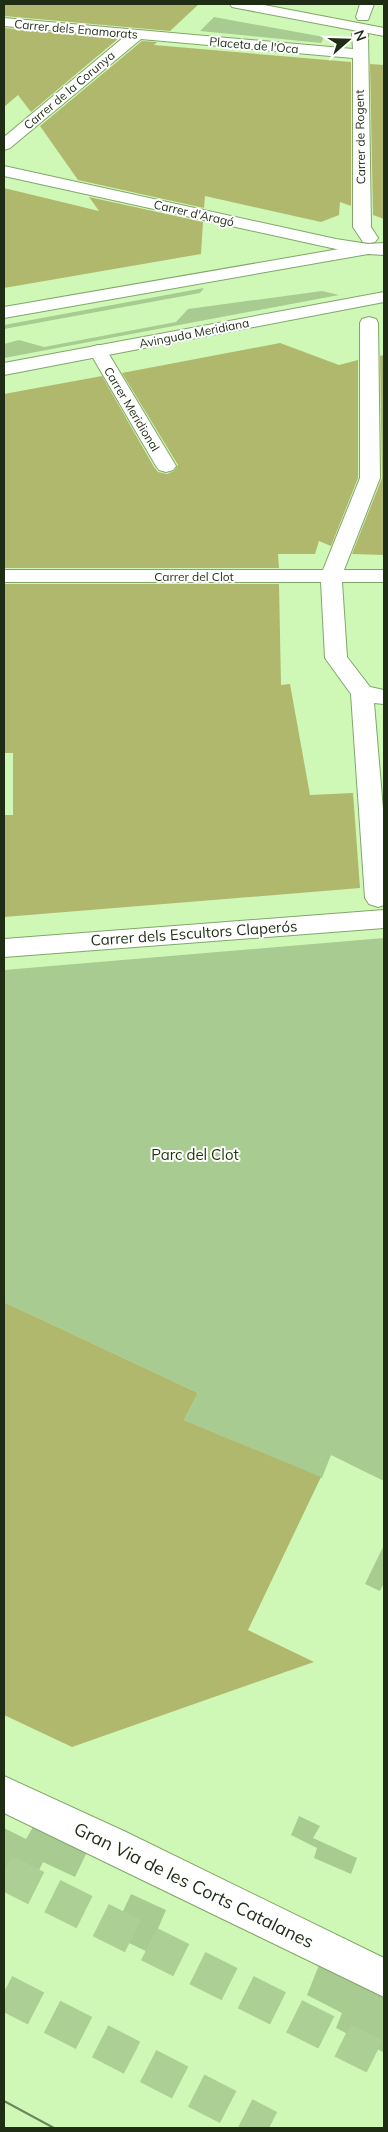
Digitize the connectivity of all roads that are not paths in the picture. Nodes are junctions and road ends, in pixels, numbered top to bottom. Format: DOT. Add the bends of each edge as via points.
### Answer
graph roads {
  1 [pos="237,4"];
  2 [pos="4,22"];
  3 [pos="384,32"];
  4 [pos="360,34"];
  5 [pos="142,35"];
  6 [pos="359,54"];
  7 [pos="4,145"];
  8 [pos="4,171"];
  9 [pos="376,246"];
  10 [pos="384,296"];
  11 [pos="4,313"];
  12 [pos="369,323"];
  13 [pos="98,351"];
  14 [pos="4,369"];
  15 [pos="166,466"];
  16 [pos="4,576"];
  17 [pos="331,576"];
  18 [pos="384,576"];
  19 [pos="373,695"];
  20 [pos="381,908"];
  21 [pos="4,948"];
  22 [pos="4,1794"];
  23 [pos="384,1978"];
  1 -- 3 [label="street"];
  2 -- 5 [label="street, Carrer dels Enamorats"];
  4 -- 6 [label="street, Carrer de Rogent"];
  5 -- 6 [label="street, Placeta de l'Oca"];
  5 -- 7 [label="street, Carrer de la Corunya"];
  6 -- 9 [label="street, Carrer de Rogent" via="362,227"];
  8 -- 9 [label="street, Carrer d'Aragó" via="250,226"];
  9 -- 11 [label="street"];
  10 -- 13 [label="street, Avinguda Meridiana"];
  12 -- 17 [label="street" via="370,478"];
  13 -- 14 [label="street, Avinguda Meridiana"];
  13 -- 15 [label="street, Carrer Meridional"];
  16 -- 17 [label="street, Carrer del Clot"];
  17 -- 18 [label="street, Carrer del Clot"];
  17 -- 19 [label="street" via="336,658"];
  19 -- 20 [label="street" via="371,792"];
  20 -- 21 [label="street, Carrer dels Escultors Claperós"];
  22 -- 23 [label="street, Gran Via de les Corts Catalanes"];
}
